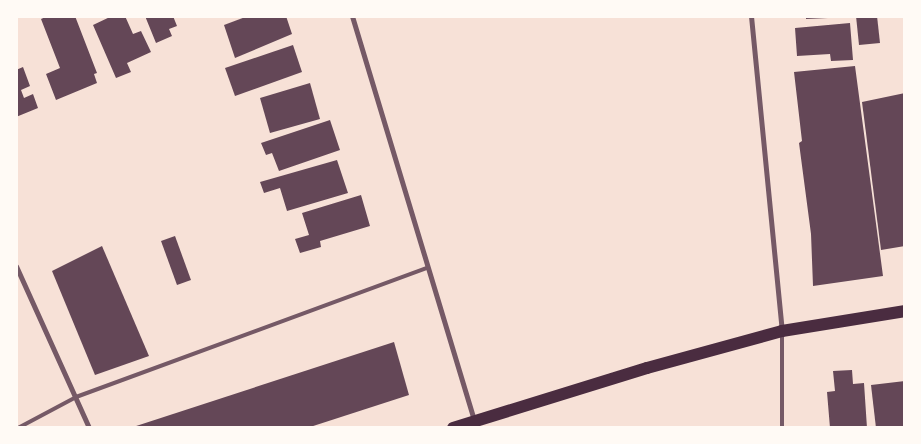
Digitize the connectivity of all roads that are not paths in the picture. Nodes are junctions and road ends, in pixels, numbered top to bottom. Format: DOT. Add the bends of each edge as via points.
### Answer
graph roads {
  1 [pos="352,16"];
  2 [pos="751,16"];
  3 [pos="16,266"];
  4 [pos="427,268"];
  5 [pos="905,311"];
  6 [pos="782,331"];
  7 [pos="76,397"];
  8 [pos="474,421"];
  9 [pos="18,428"];
  10 [pos="89,428"];
  11 [pos="454,428"];
  12 [pos="782,428"];
  1 -- 4 [label="street"];
  2 -- 6 [label="street"];
  3 -- 7 [label="street"];
  4 -- 7 [label="lane"];
  4 -- 8 [label="street"];
  5 -- 6 [label="main road"];
  6 -- 8 [label="main road"];
  6 -- 12 [label="lane"];
  7 -- 9 [label="lane"];
  7 -- 10 [label="street"];
  8 -- 11 [label="main road"];
}
